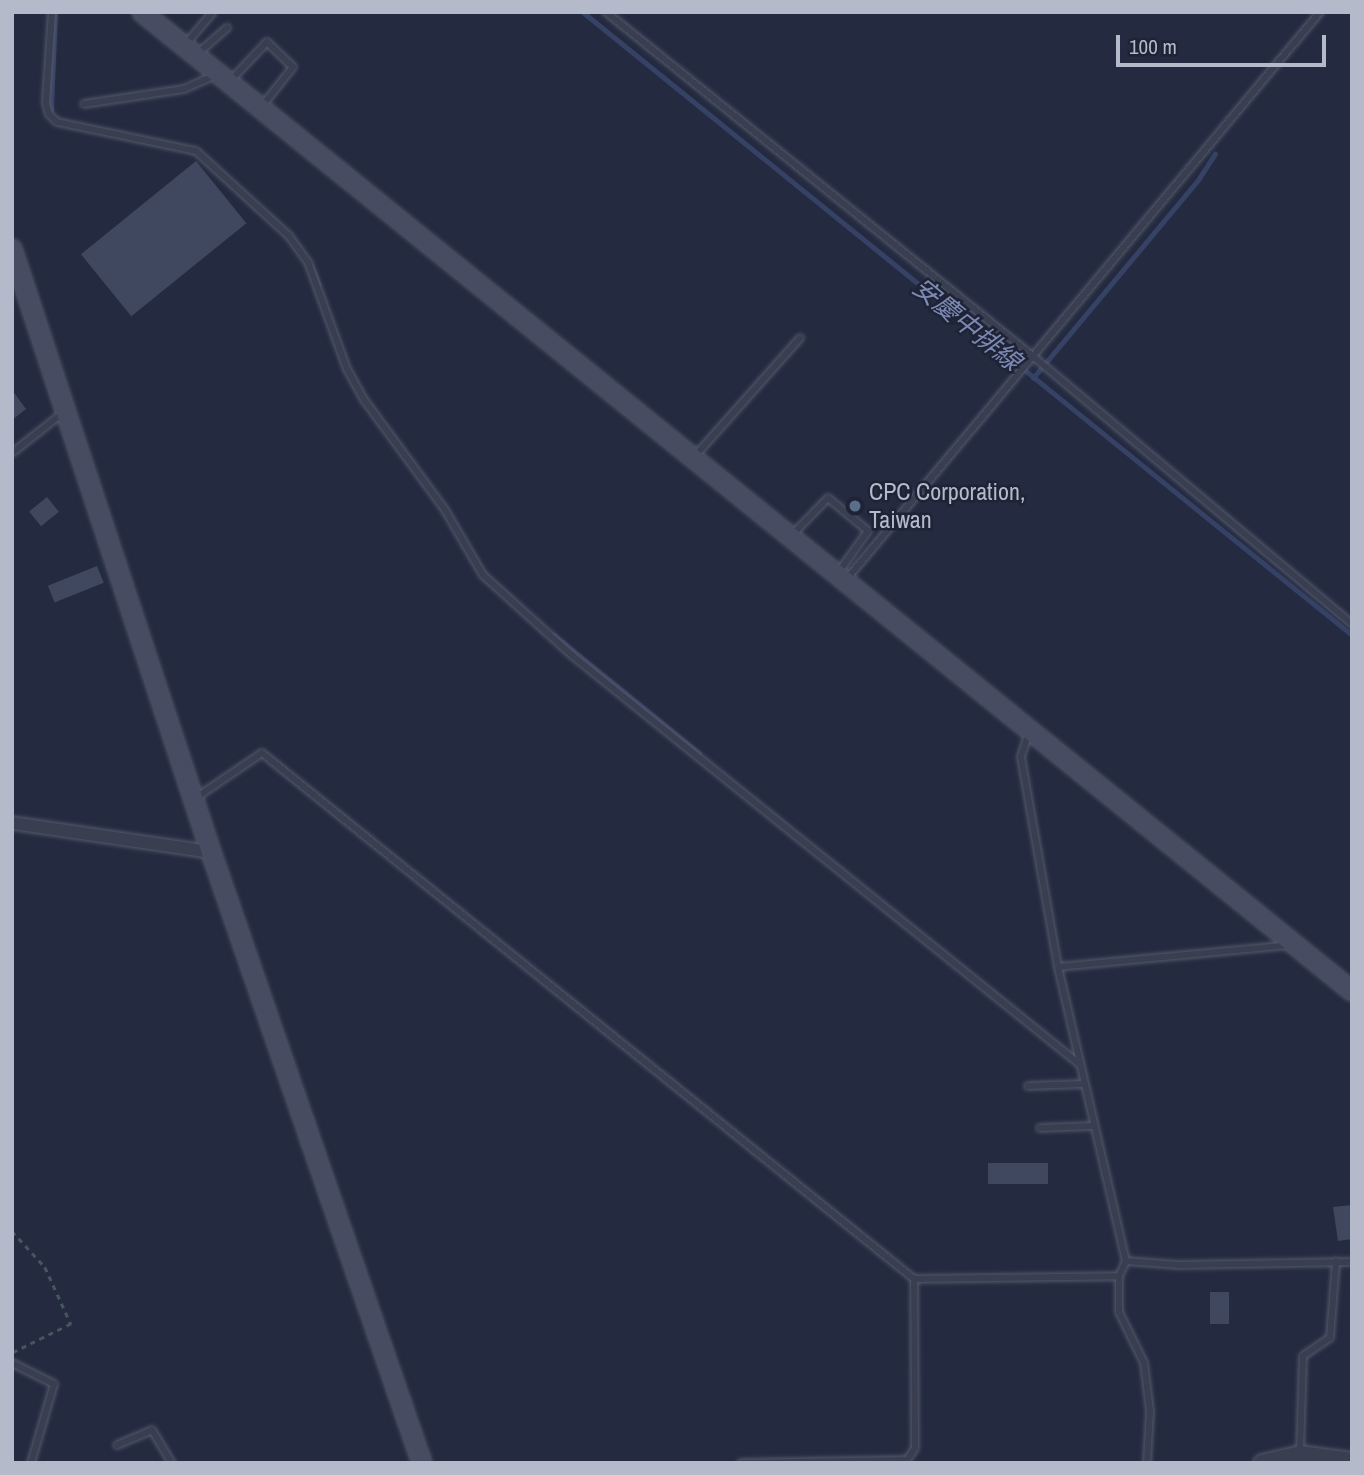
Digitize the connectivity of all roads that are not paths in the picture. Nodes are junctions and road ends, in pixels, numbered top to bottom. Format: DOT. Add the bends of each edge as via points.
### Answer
graph roads {
  1 [pos="52,12"];
  2 [pos="142,12"];
  3 [pos="213,12"];
  4 [pos="606,12"];
  5 [pos="1320,12"];
  6 [pos="227,28"];
  7 [pos="190,51"];
  8 [pos="223,79"];
  9 [pos="84,104"];
  10 [pos="260,110"];
  11 [pos="12,249"];
  12 [pos="800,338"];
  13 [pos="1032,361"];
  14 [pos="66,411"];
  15 [pos="12,453"];
  16 [pos="693,457"];
  17 [pos="790,537"];
  18 [pos="841,578"];
  19 [pos="1352,624"];
  20 [pos="1029,732"];
  21 [pos="195,799"];
  22 [pos="12,823"];
  23 [pos="212,852"];
  24 [pos="1295,944"];
  25 [pos="1058,967"];
  26 [pos="1352,991"];
  27 [pos="1078,1063"];
  28 [pos="1083,1084"];
  29 [pos="1028,1086"];
  30 [pos="1092,1126"];
  31 [pos="1040,1128"];
  32 [pos="1126,1261"];
  33 [pos="1336,1261"];
  34 [pos="1352,1262"];
  35 [pos="1119,1276"];
  36 [pos="915,1279"];
  37 [pos="12,1363"];
  38 [pos="117,1446"];
  39 [pos="1300,1454"];
  40 [pos="1352,1461"];
  41 [pos="32,1463"];
  42 [pos="172,1463"];
  43 [pos="422,1463"];
  44 [pos="741,1463"];
  45 [pos="1147,1463"];
  46 [pos="1262,1463"];
  1 -- 27 [label="lane" via="46,103 50,114 57,122 196,151 289,236 308,262 346,369 445,510 483,575 595,673"];
  2 -- 7 [label="main road"];
  3 -- 7 [label="lane"];
  4 -- 13 [label="lane"];
  5 -- 13 [label="lane"];
  6 -- 7 [label="lane"];
  7 -- 8 [label="main road"];
  8 -- 9 [label="lane"];
  8 -- 10 [label="main road"];
  8 -- 10 [label="lane" via="267,42 293,66"];
  10 -- 16 [label="main road"];
  11 -- 14 [label="main road"];
  12 -- 16 [label="lane"];
  13 -- 18 [label="lane"];
  13 -- 19 [label="lane"];
  14 -- 15 [label="lane"];
  14 -- 21 [label="main road"];
  16 -- 17 [label="main road"];
  17 -- 18 [label="main road"];
  17 -- 18 [label="lane" via="828,498 858,522 868,531"];
  18 -- 20 [label="main road"];
  20 -- 24 [label="main road"];
  20 -- 25 [label="lane" via="1021,757"];
  21 -- 23 [label="main road"];
  21 -- 36 [label="lane" via="262,753"];
  22 -- 23 [label="street"];
  23 -- 43 [label="main road"];
  24 -- 25 [label="lane"];
  24 -- 26 [label="main road"];
  25 -- 27 [label="lane"];
  27 -- 28 [label="lane"];
  28 -- 29 [label="lane"];
  28 -- 30 [label="lane"];
  30 -- 31 [label="lane"];
  30 -- 32 [label="lane"];
  32 -- 33 [label="lane" via="1179,1265"];
  32 -- 35 [label="lane"];
  33 -- 34 [label="lane"];
  33 -- 39 [label="lane" via="1330,1338 1303,1356"];
  35 -- 36 [label="lane"];
  35 -- 45 [label="lane" via="1119,1312 1144,1363 1150,1411"];
  36 -- 44 [label="lane" via="915,1448 907,1460"];
  37 -- 41 [label="lane" via="54,1384"];
  38 -- 42 [label="lane" via="152,1430"];
  39 -- 40 [label="street"];
  39 -- 46 [label="street"];
}
